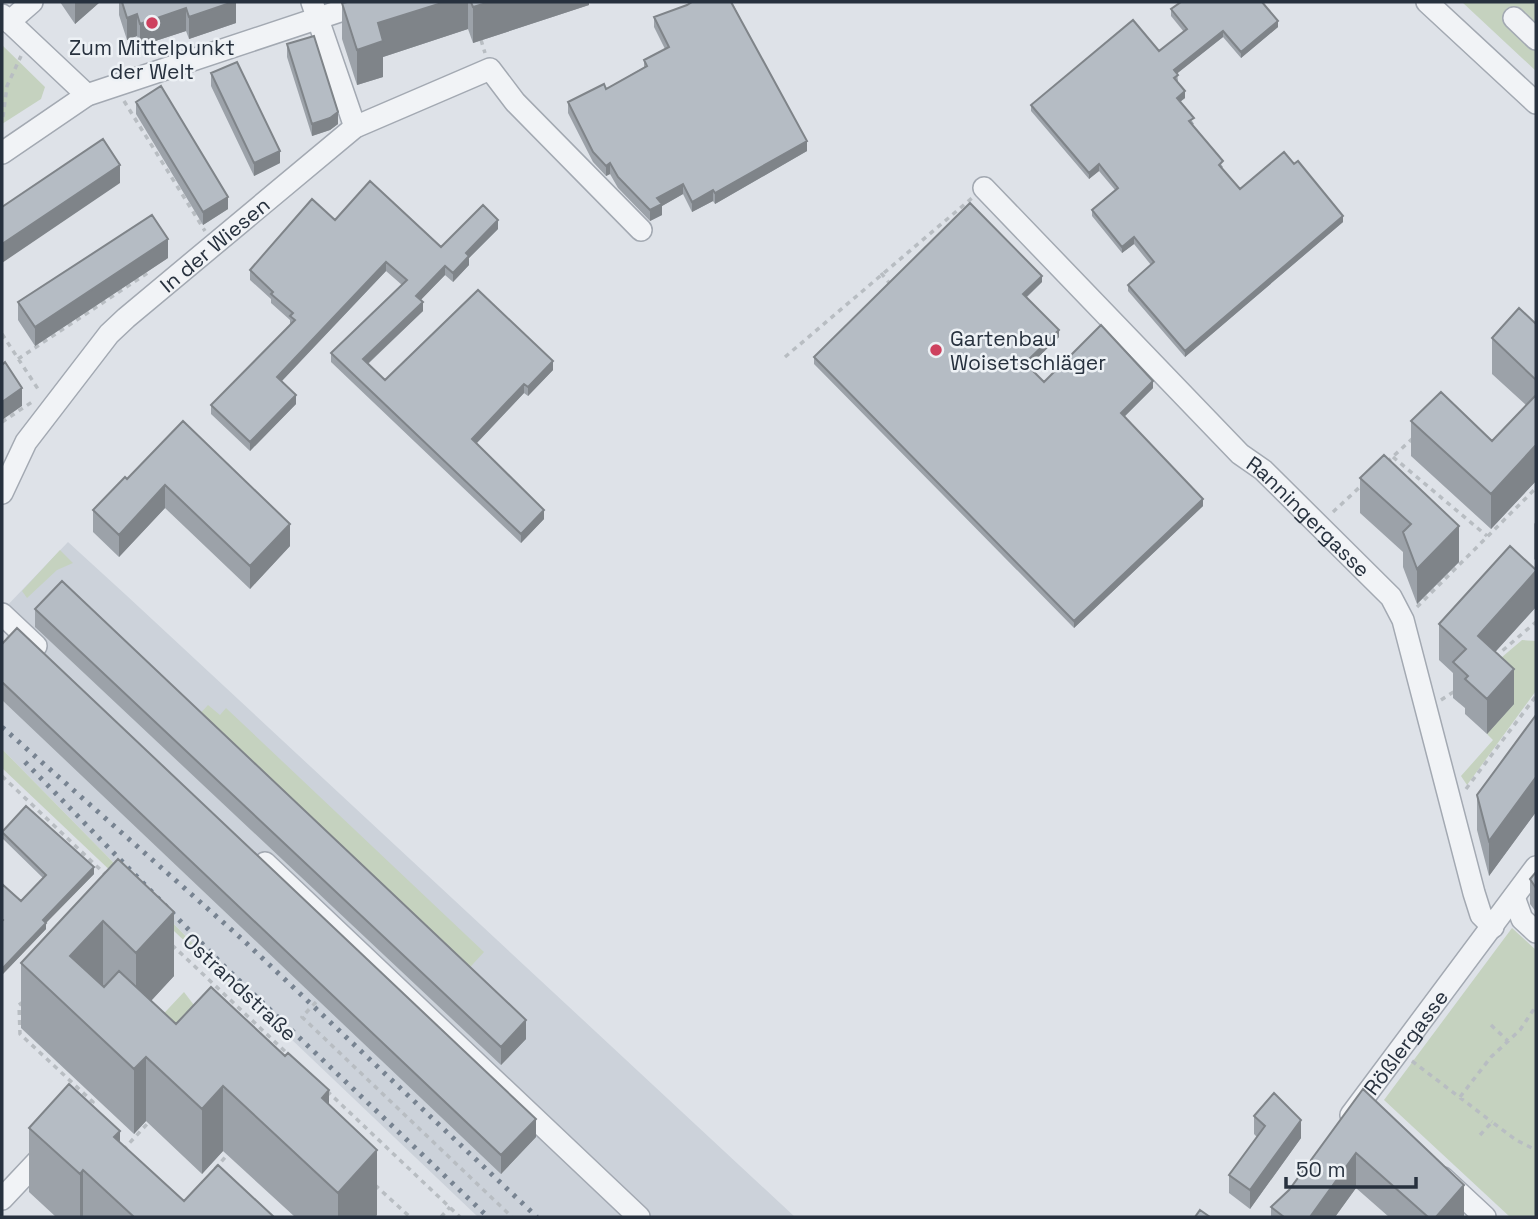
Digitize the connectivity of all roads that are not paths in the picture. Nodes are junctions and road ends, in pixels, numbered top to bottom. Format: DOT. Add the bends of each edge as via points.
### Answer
graph roads {
  1 [pos="32,2"];
  2 [pos="367,2"];
  3 [pos="1427,2"];
  4 [pos="315,10"];
  5 [pos="1514,18"];
  6 [pos="5,19"];
  7 [pos="1536,39"];
  8 [pos="87,95"];
  9 [pos="1536,103"];
  10 [pos="355,127"];
  11 [pos="2,153"];
  12 [pos="984,188"];
  13 [pos="640,230"];
  14 [pos="2,493"];
  15 [pos="2,614"];
  16 [pos="52,662"];
  17 [pos="246,844"];
  18 [pos="1536,867"];
  19 [pos="1514,897"];
  20 [pos="1493,927"];
  21 [pos="1536,932"];
  22 [pos="1362,1101"];
  23 [pos="1381,1119"];
  24 [pos="1339,1133"];
  25 [pos="61,1137"];
  26 [pos="1428,1164"];
  27 [pos="2,1199"];
  28 [pos="639,1217"];
  29 [pos="1485,1217"];
  1 -- 6 [label="street"];
  2 -- 4 [label="street"];
  3 -- 9 [label="street"];
  4 -- 8 [label="street"];
  4 -- 10 [label="street"];
  5 -- 7 [label="street"];
  6 -- 8 [label="street"];
  8 -- 11 [label="street"];
  10 -- 13 [label="street, In der Wiesen" via="490,68 515,102"];
  10 -- 14 [label="street, In der Wiesen" via="109,334 26,442"];
  12 -- 20 [label="street, Ranningergasse" via="1240,454 1263,470 1391,597 1403,620 1481,915"];
  15 -- 16 [label="street"];
  17 -- 28 [label="street"];
  18 -- 19 [label="street, Rößlergasse"];
  19 -- 20 [label="street, Rößlergasse"];
  19 -- 21 [label="street" via="1522,919"];
  20 -- 22 [label="street, Rößlergasse"];
  22 -- 23 [label="street"];
  22 -- 24 [label="street, Rößlergasse"];
  25 -- 27 [label="street"];
  26 -- 29 [label="street"];
}
